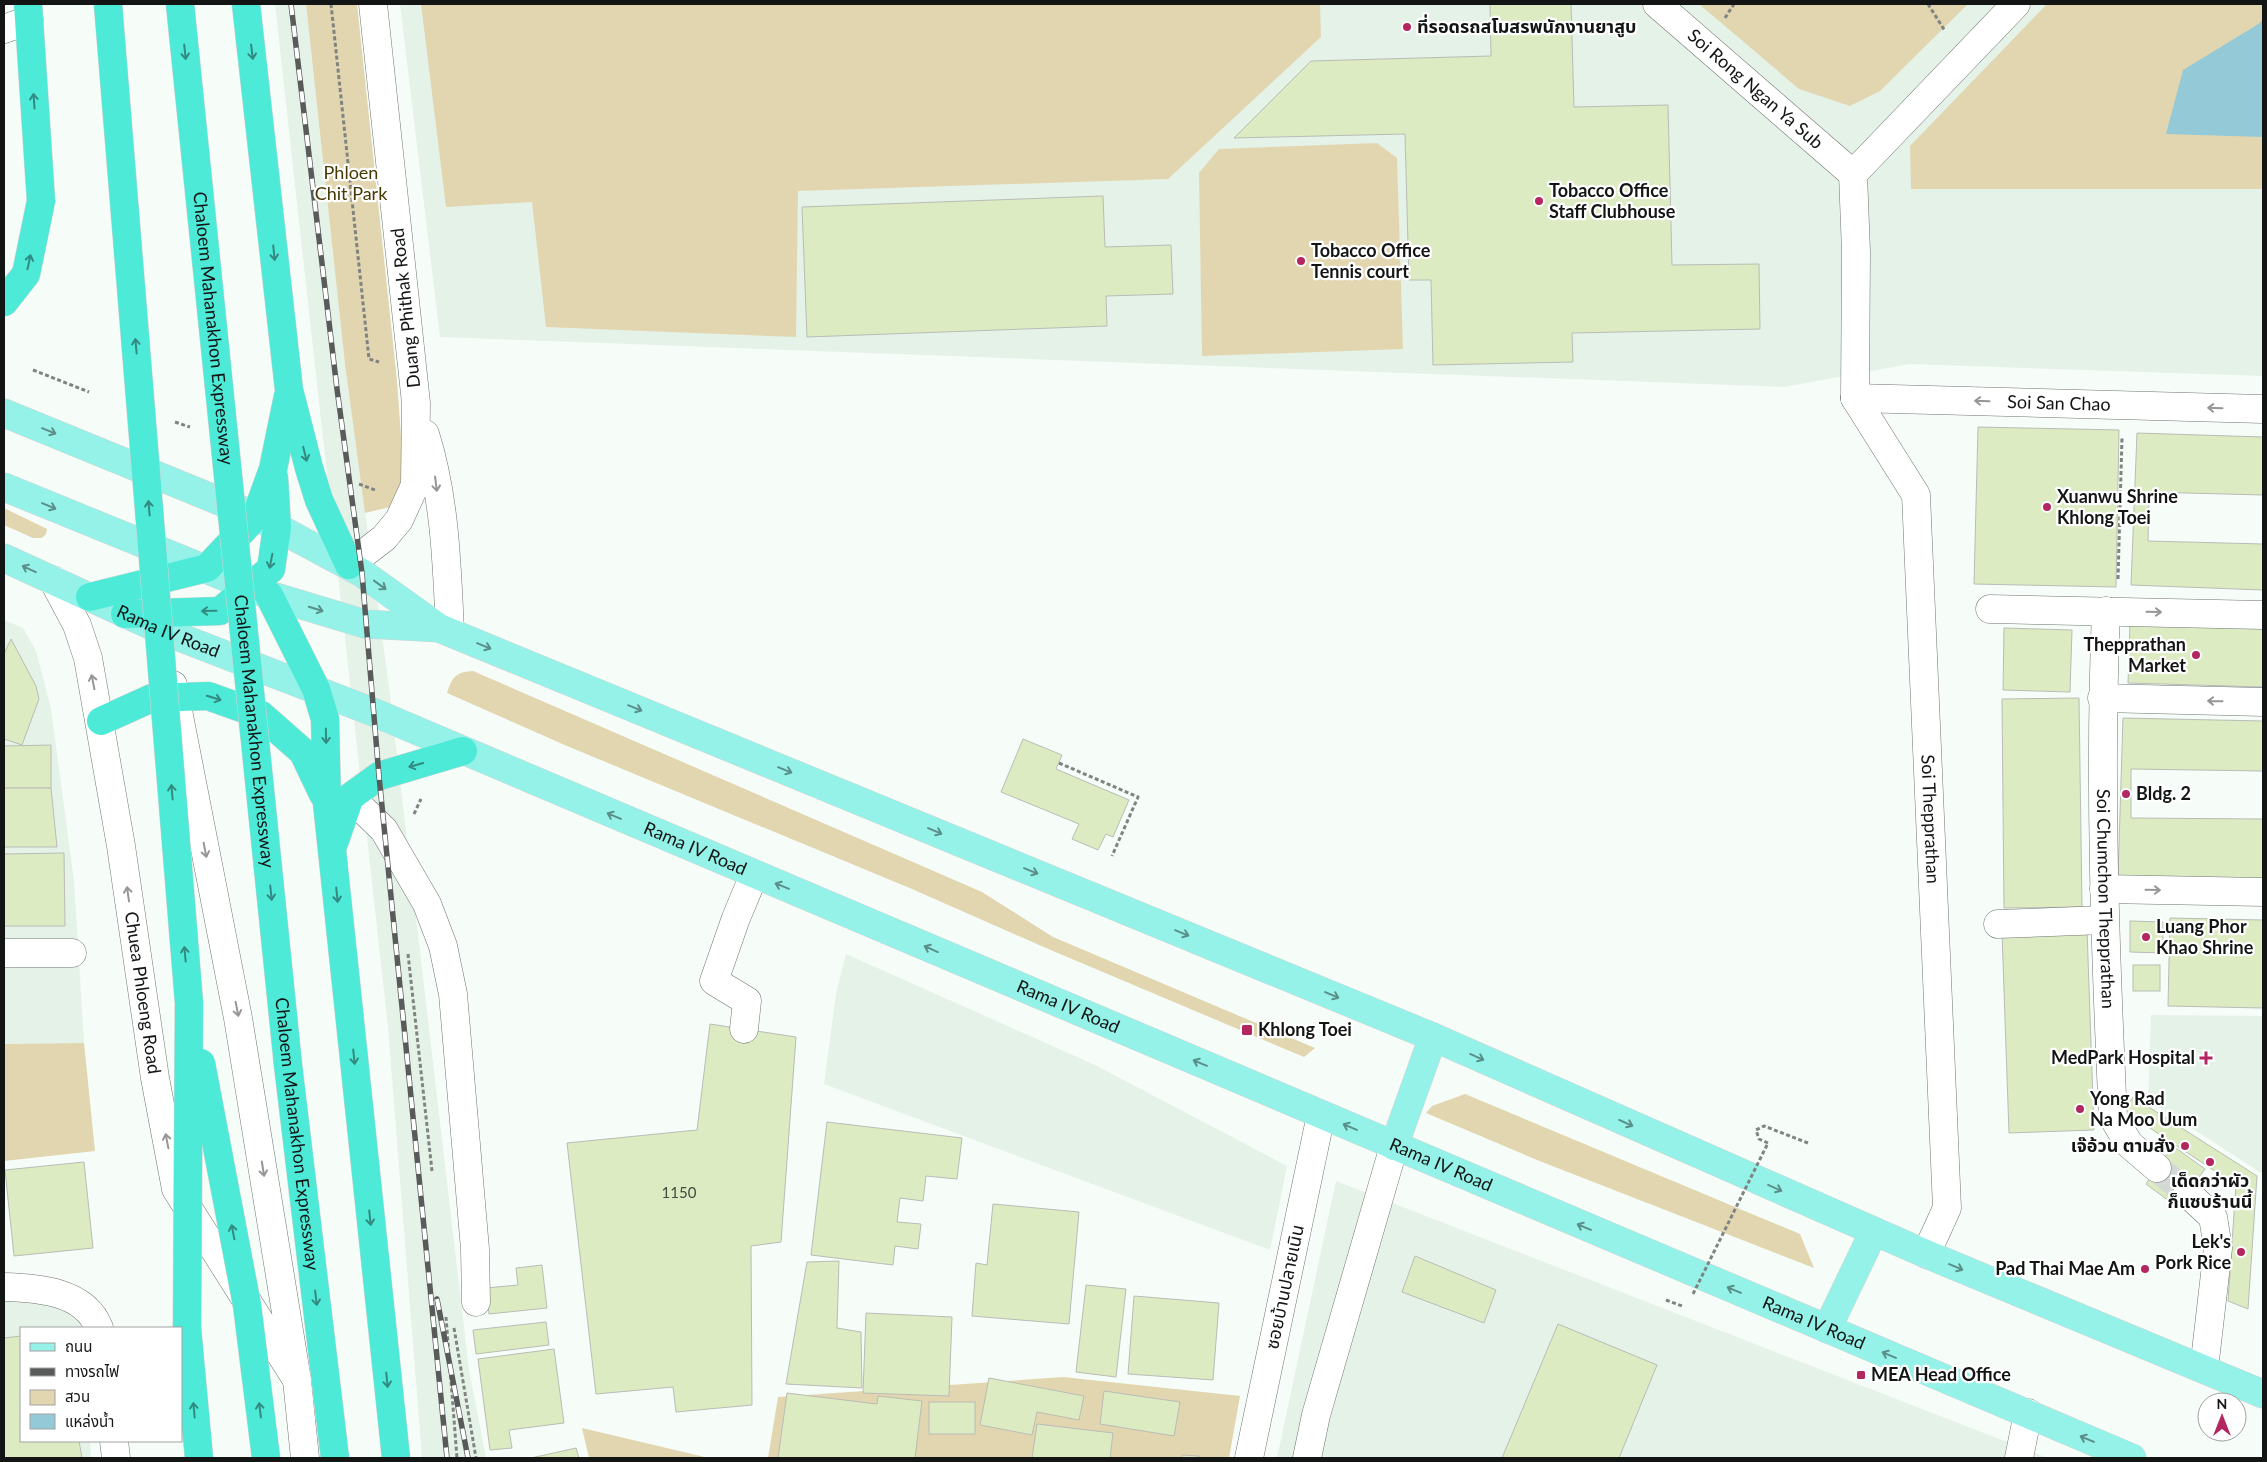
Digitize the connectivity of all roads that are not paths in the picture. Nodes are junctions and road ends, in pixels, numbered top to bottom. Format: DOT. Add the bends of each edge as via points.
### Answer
graph roads {
  1 [pos="108,4"];
  2 [pos="180,4"];
  3 [pos="246,4"];
  4 [pos="373,4"];
  5 [pos="1657,4"];
  6 [pos="2016,4"];
  7 [pos="20,18"];
  8 [pos="1853,174"];
  9 [pos="4,302"];
  10 [pos="289,390"];
  11 [pos="1854,398"];
  12 [pos="416,403"];
  13 [pos="2263,409"];
  14 [pos="4,413"];
  15 [pos="4,487"];
  16 [pos="266,521"];
  17 [pos="138,543"];
  18 [pos="4,558"];
  19 [pos="349,564"];
  20 [pos="207,568"];
  21 [pos="53,580"];
  22 [pos="148,583"];
  23 [pos="259,591"];
  24 [pos="90,597"];
  25 [pos="1990,609"];
  26 [pos="2106,611"];
  27 [pos="125,614"];
  28 [pos="2263,615"];
  29 [pos="159,621"];
  30 [pos="445,630"];
  31 [pos="316,689"];
  32 [pos="175,697"];
  33 [pos="2102,698"];
  34 [pos="2263,702"];
  35 [pos="101,721"];
  36 [pos="462,752"];
  37 [pos="339,800"];
  38 [pos="754,875"];
  39 [pos="2104,889"];
  40 [pos="2263,892"];
  41 [pos="2104,920"];
  42 [pos="1998,924"];
  43 [pos="4,952"];
  44 [pos="72,953"];
  45 [pos="189,1003"];
  46 [pos="744,1028"];
  47 [pos="1433,1037"];
  48 [pos="1321,1115"];
  49 [pos="1394,1146"];
  50 [pos="2157,1168"];
  51 [pos="176,1189"];
  52 [pos="2187,1193"];
  53 [pos="1874,1231"];
  54 [pos="1926,1254"];
  55 [pos="4,1287"];
  56 [pos="476,1302"];
  57 [pos="99,1327"];
  58 [pos="176,1327"];
  59 [pos="1827,1330"];
  60 [pos="2204,1369"];
  61 [pos="297,1380"];
  62 [pos="2263,1394"];
  63 [pos="2028,1414"];
  64 [pos="114,1442"];
  65 [pos="180,1442"];
  66 [pos="116,1458"];
  67 [pos="182,1458"];
  68 [pos="199,1458"];
  69 [pos="266,1458"];
  70 [pos="305,1458"];
  71 [pos="335,1458"];
  72 [pos="396,1458"];
  73 [pos="1249,1458"];
  74 [pos="1307,1458"];
  75 [pos="2019,1458"];
  76 [pos="2132,1458"];
  45 -- 1 [label="highway, one-way, bridge"];
  2 -- 71 [label="highway, Chaloem Mahanakhon Expressway, one-way, bridge" via="288,1065"];
  3 -- 10 [label="highway, one-way"];
  4 -- 12 [label="street, Duang Phithak Road"];
  5 -- 8 [label="street, Soi Rong Ngan Ya Sub"];
  6 -- 8 [label="street"];
  9 -- 7 [label="highway, one-way" via="26,274 41,201"];
  8 -- 11 [label="street" via="1856,252"];
  10 -- 16 [label="highway"];
  10 -- 19 [label="highway, one-way" via="319,500"];
  13 -- 11 [label="street, Soi San Chao, one-way"];
  11 -- 54 [label="street, Soi Thepprathan" via="1916,495 1947,1208"];
  12 -- 19 [label="street, Duang Phithak Road" via="415,486 399,520 384,538"];
  12 -- 30 [label="street, Duang Phithak Road, one-way" via="433,459 447,568"];
  14 -- 16 [label="main road, one-way"];
  15 -- 17 [label="main road, one-way"];
  16 -- 19 [label="main road"];
  16 -- 20 [label="highway"];
  16 -- 23 [label="highway, one-way" via="271,569"];
  17 -- 20 [label="main road"];
  17 -- 22 [label="main road"];
  21 -- 18 [label="main road, Rama IV Road, one-way"];
  19 -- 30 [label="main road, one-way"];
  20 -- 22 [label="highway"];
  20 -- 23 [label="main road"];
  21 -- 24 [label="main road, Rama IV Road"];
  35 -- 21 [label="street, Chuea Phloeng Road, one-way" via="77,625"];
  22 -- 24 [label="highway"];
  22 -- 29 [label="main road"];
  23 -- 29 [label="highway, one-way" via="220,611"];
  23 -- 30 [label="main road, one-way" via="366,624"];
  23 -- 31 [label="highway"];
  24 -- 27 [label="main road, Rama IV Road"];
  25 -- 26 [label="street"];
  26 -- 28 [label="street, one-way"];
  26 -- 33 [label="street, Soi Chumchon Thepprathan"];
  27 -- 29 [label="highway"];
  29 -- 31 [label="main road, Rama IV Road"];
  29 -- 32 [label="street, Chuea Phloeng Road"];
  30 -- 47 [label="main road, one-way"];
  31 -- 36 [label="main road, Rama IV Road"];
  31 -- 37 [label="highway, one-way" via="325,719"];
  32 -- 35 [label="highway" via="152,698"];
  32 -- 37 [label="highway, one-way" via="208,696 261,715 302,752"];
  32 -- 61 [label="street, Chuea Phloeng Road, one-way" via="238,1018"];
  34 -- 33 [label="street, one-way"];
  33 -- 39 [label="street, Soi Chumchon Thepprathan"];
  51 -- 35 [label="street, Chuea Phloeng Road, one-way" via="155,1078"];
  36 -- 37 [label="highway, one-way" via="379,776"];
  38 -- 36 [label="main road, Rama IV Road, one-way"];
  37 -- 56 [label="street" via="384,830 427,904 443,946 453,994 475,1249"];
  37 -- 72 [label="highway, one-way" via="332,846"];
  38 -- 46 [label="street" via="714,981 747,1001"];
  48 -- 38 [label="main road, Rama IV Road, one-way"];
  39 -- 40 [label="street, one-way"];
  39 -- 41 [label="street, Soi Chumchon Thepprathan"];
  41 -- 42 [label="street"];
  41 -- 50 [label="street, Soi Chumchon Thepprathan" via="2113,1117 2129,1144"];
  43 -- 44 [label="street"];
  68 -- 45 [label="highway, one-way, bridge" via="187,1328"];
  69 -- 45 [label="highway, one-way, bridge" via="247,1305"];
  47 -- 49 [label="main road"];
  47 -- 53 [label="main road, one-way"];
  49 -- 48 [label="main road, Rama IV Road, one-way"];
  48 -- 73 [label="street, ซอยบ้านปลายเนิน"];
  59 -- 49 [label="main road, Rama IV Road, one-way"];
  49 -- 74 [label="street" via="1316,1415"];
  51 -- 58 [label="highway"];
  51 -- 61 [label="street, Chuea Phloeng Road"];
  52 -- 60 [label="street" via="2214,1217 2218,1248"];
  53 -- 54 [label="main road"];
  53 -- 59 [label="main road"];
  54 -- 60 [label="main road, one-way"];
  55 -- 57 [label="street" via="32,1288 77,1300"];
  63 -- 59 [label="main road, Rama IV Road, one-way"];
  60 -- 62 [label="main road"];
  61 -- 70 [label="street, Chuea Phloeng Road"];
  63 -- 75 [label="street"];
  76 -- 63 [label="main road, Rama IV Road, one-way"];
  64 -- 66 [label="street"];
  65 -- 67 [label="highway"];
}
